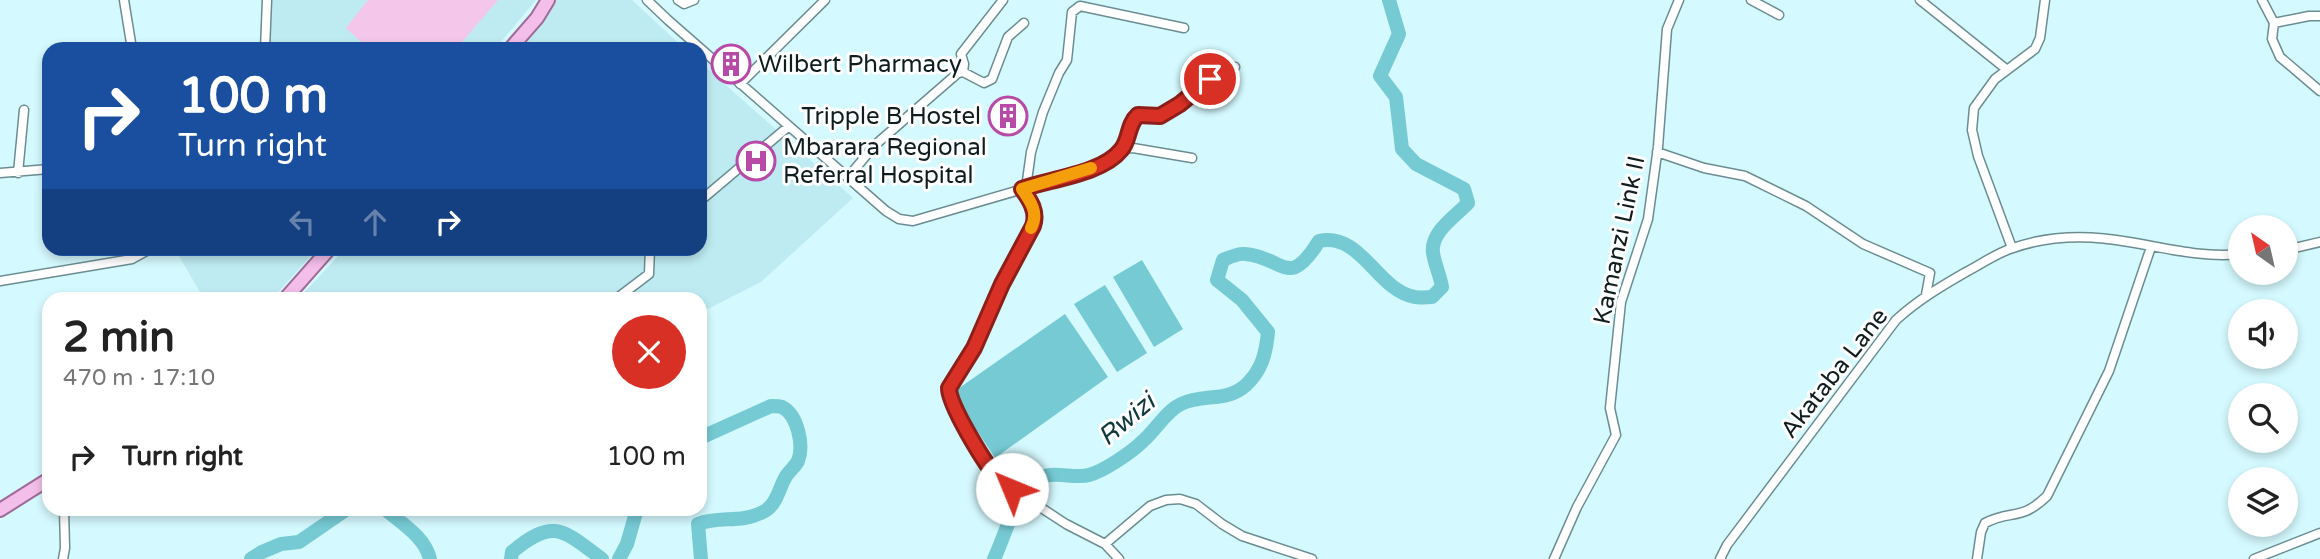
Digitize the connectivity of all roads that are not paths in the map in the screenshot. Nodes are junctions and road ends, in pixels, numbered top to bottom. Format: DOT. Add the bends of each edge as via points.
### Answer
graph roads {
  1 [pos="124,0"];
  2 [pos="267,0"];
  3 [pos="548,0"];
  4 [pos="647,0"];
  5 [pos="678,0"];
  6 [pos="694,0"];
  7 [pos="825,0"];
  8 [pos="1003,0"];
  9 [pos="1679,0"];
  10 [pos="1751,0"];
  11 [pos="1920,0"];
  12 [pos="2045,0"];
  13 [pos="2262,0"];
  14 [pos="1779,15"];
  15 [pos="2320,16"];
  16 [pos="1024,23"];
  17 [pos="2274,23"];
  18 [pos="1184,28"];
  19 [pos="131,42"];
  20 [pos="265,42"];
  21 [pos="516,42"];
  22 [pos="694,42"];
  23 [pos="707,54"];
  24 [pos="1235,67"];
  25 [pos="2006,69"];
  26 [pos="963,72"];
  27 [pos="740,84"];
  28 [pos="2320,90"];
  29 [pos="24,110"];
  30 [pos="789,126"];
  31 [pos="1122,149"];
  32 [pos="1657,152"];
  33 [pos="1192,158"];
  34 [pos="42,170"];
  35 [pos="0,173"];
  36 [pos="18,173"];
  37 [pos="849,176"];
  38 [pos="1024,188"];
  39 [pos="707,195"];
  40 [pos="2320,242"];
  41 [pos="2151,247"];
  42 [pos="2298,247"];
  43 [pos="2012,248"];
  44 [pos="2228,255"];
  45 [pos="137,256"];
  46 [pos="323,256"];
  47 [pos="650,256"];
  48 [pos="0,281"];
  49 [pos="291,292"];
  50 [pos="625,292"];
  51 [pos="1926,295"];
  52 [pos="42,484"];
  53 [pos="0,510"];
  54 [pos="64,516"];
  55 [pos="2320,533"];
  56 [pos="1105,544"];
  57 [pos="63,559"];
  58 [pos="1119,559"];
  59 [pos="1312,559"];
  60 [pos="1554,559"];
  61 [pos="1720,559"];
  62 [pos="1977,559"];
  63 [pos="2254,559"];
  1 -- 19 [label="street"];
  2 -- 20 [label="street"];
  3 -- 21 [label="main road"];
  4 -- 22 [label="street"];
  5 -- 6 [label="street" via="684,4"];
  7 -- 27 [label="street"];
  8 -- 26 [label="street" via="961,54"];
  9 -- 32 [label="street, Kamanzi Link II" via="1667,29"];
  10 -- 14 [label="street"];
  11 -- 25 [label="street"];
  12 -- 25 [label="street" via="2035,49"];
  13 -- 17 [label="street"];
  15 -- 17 [label="street"];
  16 -- 26 [label="street" via="1008,37 992,79 984,83"];
  17 -- 28 [label="street" via="2272,39 2280,57"];
  18 -- 38 [label="street" via="1080,6 1072,12 1067,60 1043,112"];
  23 -- 27 [label="street"];
  24 -- 31 [label="street" via="1210,79 1160,116 1138,115"];
  25 -- 43 [label="street" via="1974,108 1972,130"];
  26 -- 37 [label="street" via="875,145"];
  27 -- 30 [label="street"];
  29 -- 36 [label="street"];
  30 -- 37 [label="street"];
  30 -- 39 [label="street"];
  31 -- 33 [label="street"];
  31 -- 38 [label="street" via="1088,170"];
  32 -- 51 [label="street" via="1745,176 1806,206 1863,244 1930,273"];
  32 -- 60 [label="street, Kamanzi Link II" via="1648,219 1621,302 1610,408 1616,435"];
  34 -- 36 [label="street"];
  35 -- 36 [label="street"];
  37 -- 38 [label="street" via="886,211 913,221"];
  38 -- 56 [label="street" via="1034,210 1033,226 974,348 949,388 982,457 1000,481"];
  40 -- 42 [label="street"];
  41 -- 43 [label="street, Akataba Lane" via="2075,238"];
  41 -- 44 [label="street, Akataba Lane"];
  41 -- 62 [label="street" via="2109,371 2047,496 2024,514 1984,523"];
  43 -- 51 [label="street, Akataba Lane"];
  45 -- 48 [label="street"];
  46 -- 49 [label="main road"];
  47 -- 50 [label="street" via="649,274"];
  51 -- 61 [label="street, Akataba Lane" via="1896,320"];
  52 -- 53 [label="main road"];
  54 -- 57 [label="street"];
  55 -- 63 [label="street"];
  56 -- 58 [label="street"];
  56 -- 59 [label="street" via="1150,506 1180,499 1196,504 1242,536"];
}
